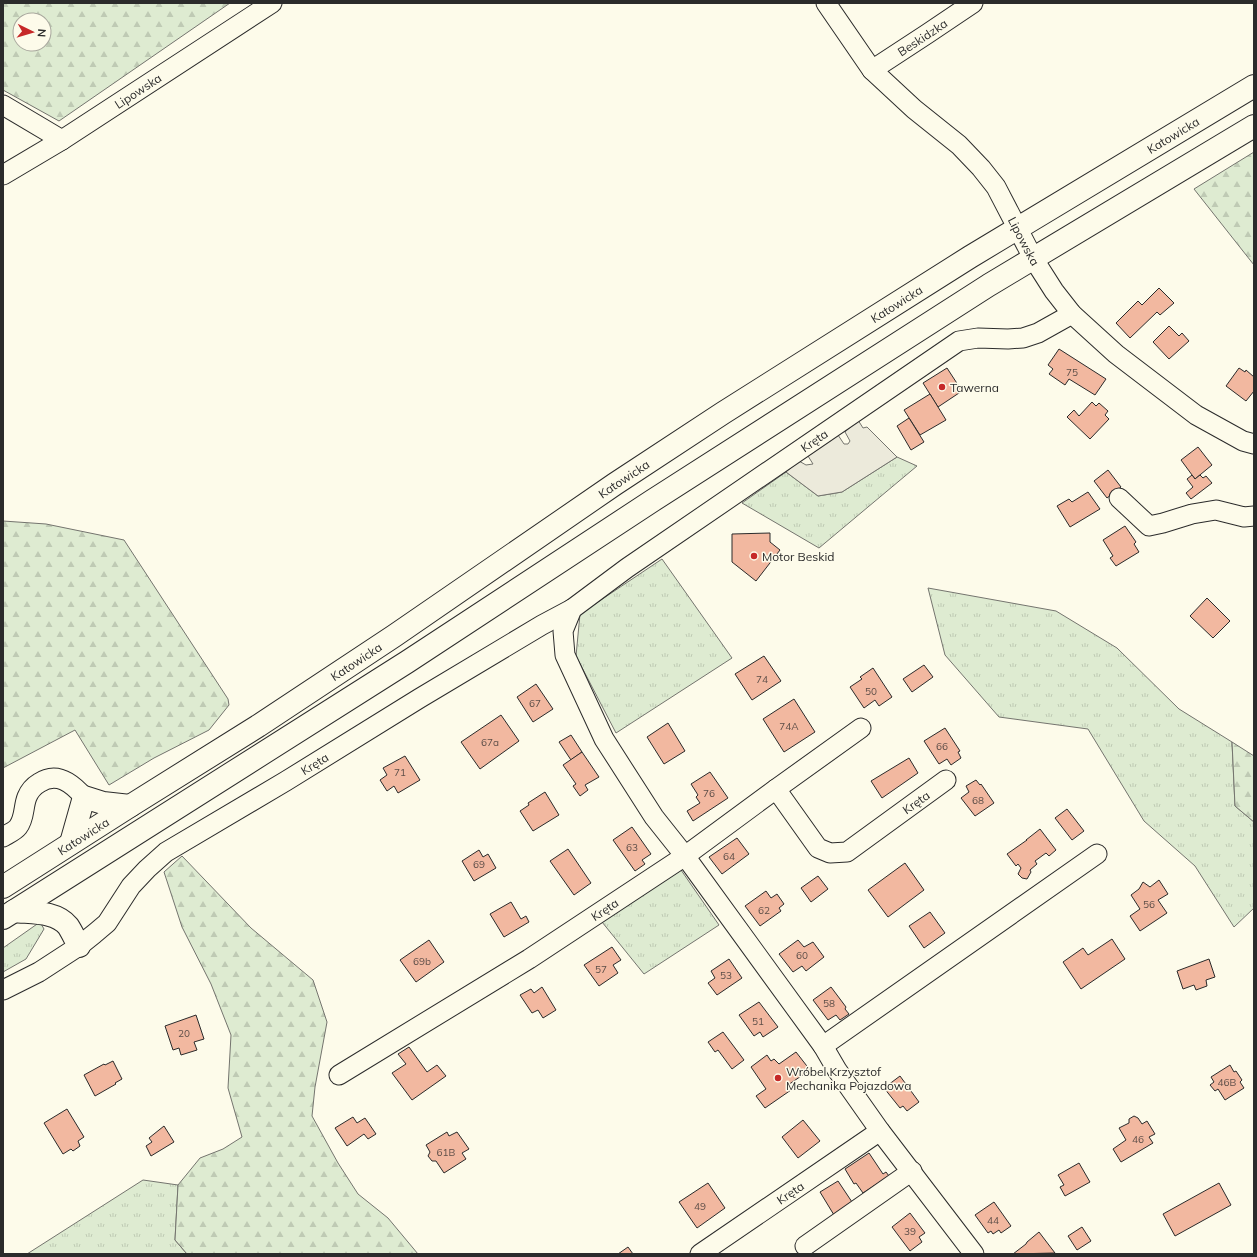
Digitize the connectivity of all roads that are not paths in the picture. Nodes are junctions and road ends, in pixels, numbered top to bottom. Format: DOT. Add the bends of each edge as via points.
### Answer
graph roads {
  1 [pos="272,3"];
  2 [pos="826,3"];
  3 [pos="972,3"];
  4 [pos="872,70"];
  5 [pos="1254,86"];
  6 [pos="3,105"];
  7 [pos="1254,126"];
  8 [pos="62,140"];
  9 [pos="3,175"];
  10 [pos="1017,228"];
  11 [pos="1033,258"];
  12 [pos="1072,314"];
  13 [pos="1254,444"];
  14 [pos="1119,498"];
  15 [pos="1254,516"];
  16 [pos="572,609"];
  17 [pos="861,728"];
  18 [pos="946,780"];
  19 [pos="776,789"];
  20 [pos="84,797"];
  21 [pos="130,806"];
  22 [pos="3,837"];
  23 [pos="71,843"];
  24 [pos="1097,854"];
  25 [pos="685,856"];
  26 [pos="3,887"];
  27 [pos="8,915"];
  28 [pos="79,946"];
  29 [pos="3,990"];
  30 [pos="823,1046"];
  31 [pos="339,1075"];
  32 [pos="880,1131"];
  33 [pos="912,1171"];
  34 [pos="805,1246"];
  35 [pos="700,1254"];
  36 [pos="974,1254"];
  1 -- 8 [label="street, Lipowska"];
  2 -- 4 [label="street, Lipowska"];
  3 -- 4 [label="street, Beskidzka"];
  4 -- 10 [label="street, Lipowska" via="914,109 960,145 996,187"];
  5 -- 10 [label="main road, Katowicka"];
  6 -- 8 [label="street"];
  7 -- 11 [label="main road"];
  8 -- 9 [label="street, Lipowska"];
  10 -- 11 [label="street, Lipowska"];
  10 -- 21 [label="main road, Katowicka" via="717,417 382,644"];
  11 -- 12 [label="street, Lipowska"];
  11 -- 27 [label="main road"];
  12 -- 13 [label="street, Lipowska" via="1116,354 1196,415 1243,441"];
  12 -- 16 [label="street, Kręta" via="1023,338 978,338 959,341 627,568"];
  14 -- 15 [label="street" via="1149,526 1216,510 1244,517"];
  16 -- 25 [label="street" via="563,631 565,655 604,739 654,817"];
  16 -- 28 [label="street, Kręta" via="166,852 131,886 107,922"];
  17 -- 19 [label="street"];
  18 -- 19 [label="street, Kręta" via="847,852 830,853 818,848"];
  19 -- 25 [label="street, Kręta"];
  20 -- 21 [label="main road" via="104,803"];
  20 -- 22 [label="street" via="75,786 66,781 54,778 44,780 34,786 27,796 22,819 17,828"];
  20 -- 23 [label="main road"];
  21 -- 23 [label="main road, Katowicka"];
  23 -- 26 [label="main road, Katowicka"];
  24 -- 30 [label="street"];
  25 -- 30 [label="street"];
  25 -- 31 [label="street, Kręta" via="529,959"];
  27 -- 28 [label="main road" via="42,913 56,917 67,925"];
  28 -- 29 [label="street, Kręta" via="39,972"];
  30 -- 32 [label="street"];
  32 -- 33 [label="street"];
  32 -- 35 [label="street, Kręta"];
  33 -- 34 [label="street"];
  33 -- 36 [label="street"];
}
